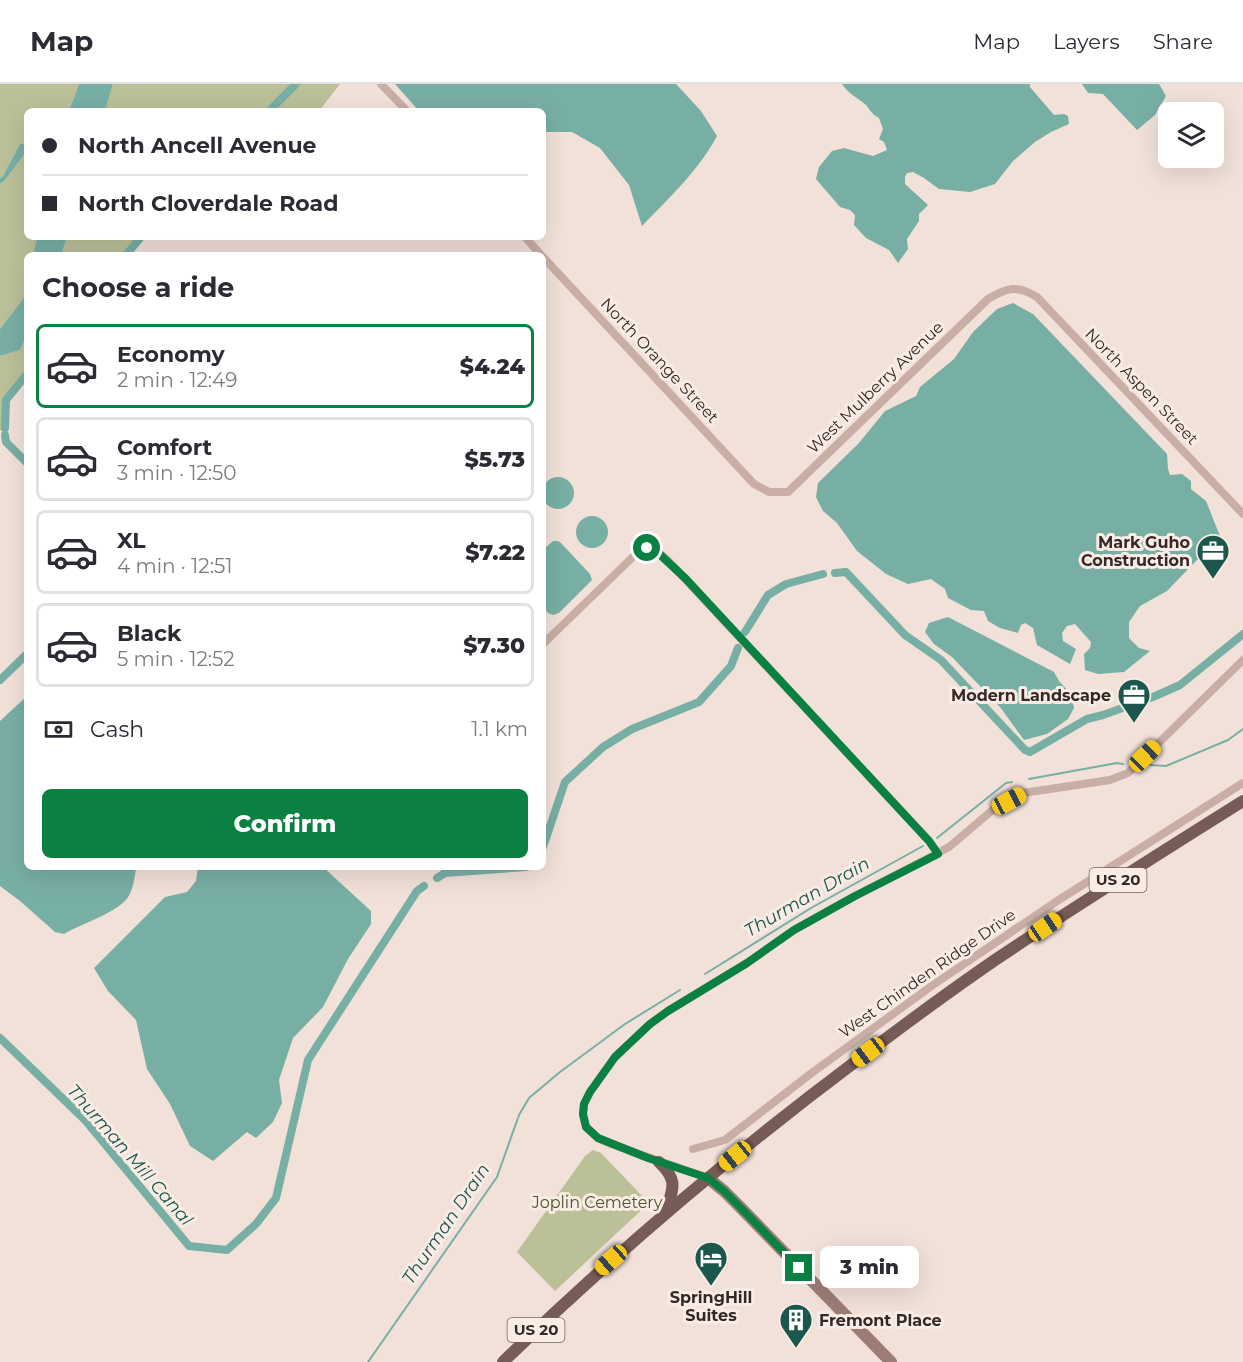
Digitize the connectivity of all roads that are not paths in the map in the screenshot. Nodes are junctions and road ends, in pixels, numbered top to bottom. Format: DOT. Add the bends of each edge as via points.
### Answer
graph roads {
  1 [pos="381,84"];
  2 [pos="404,108"];
  3 [pos="528,240"];
  4 [pos="538,252"];
  5 [pos="546,260"];
  6 [pos="1013,288"];
  7 [pos="754,484"];
  8 [pos="1243,514"];
  9 [pos="546,641"];
  10 [pos="1243,660"];
  11 [pos="1243,783"];
  12 [pos="1243,801"];
  13 [pos="938,854"];
  14 [pos="693,1149"];
  15 [pos="658,1162"];
  16 [pos="708,1178"];
  17 [pos="665,1214"];
  18 [pos="502,1362"];
  19 [pos="891,1362"];
  1 -- 2 [label="street"];
  3 -- 4 [label="street, North Orange Street"];
  5 -- 7 [label="street, North Orange Street"];
  6 -- 7 [label="street, West Mulberry Avenue" via="988,298 788,492 769,492"];
  6 -- 8 [label="street, North Aspen Street" via="1037,297"];
  9 -- 13 [label="street" via="639,551 654,549"];
  10 -- 13 [label="street" via="1128,772 1110,780 1023,793 995,808"];
  11 -- 14 [label="street, West Chinden Ridge Drive" via="933,985 725,1140"];
  12 -- 16 [label="main road, US 20" via="994,961 825,1085"];
  13 -- 15 [label="street" via="794,930 659,1018 615,1057 584,1104 586,1127 598,1138"];
  15 -- 16 [label="street"];
  15 -- 17 [label="main road" via="672,1177"];
  16 -- 17 [label="main road"];
  16 -- 19 [label="main road"];
  17 -- 18 [label="main road, US 20"];
}
